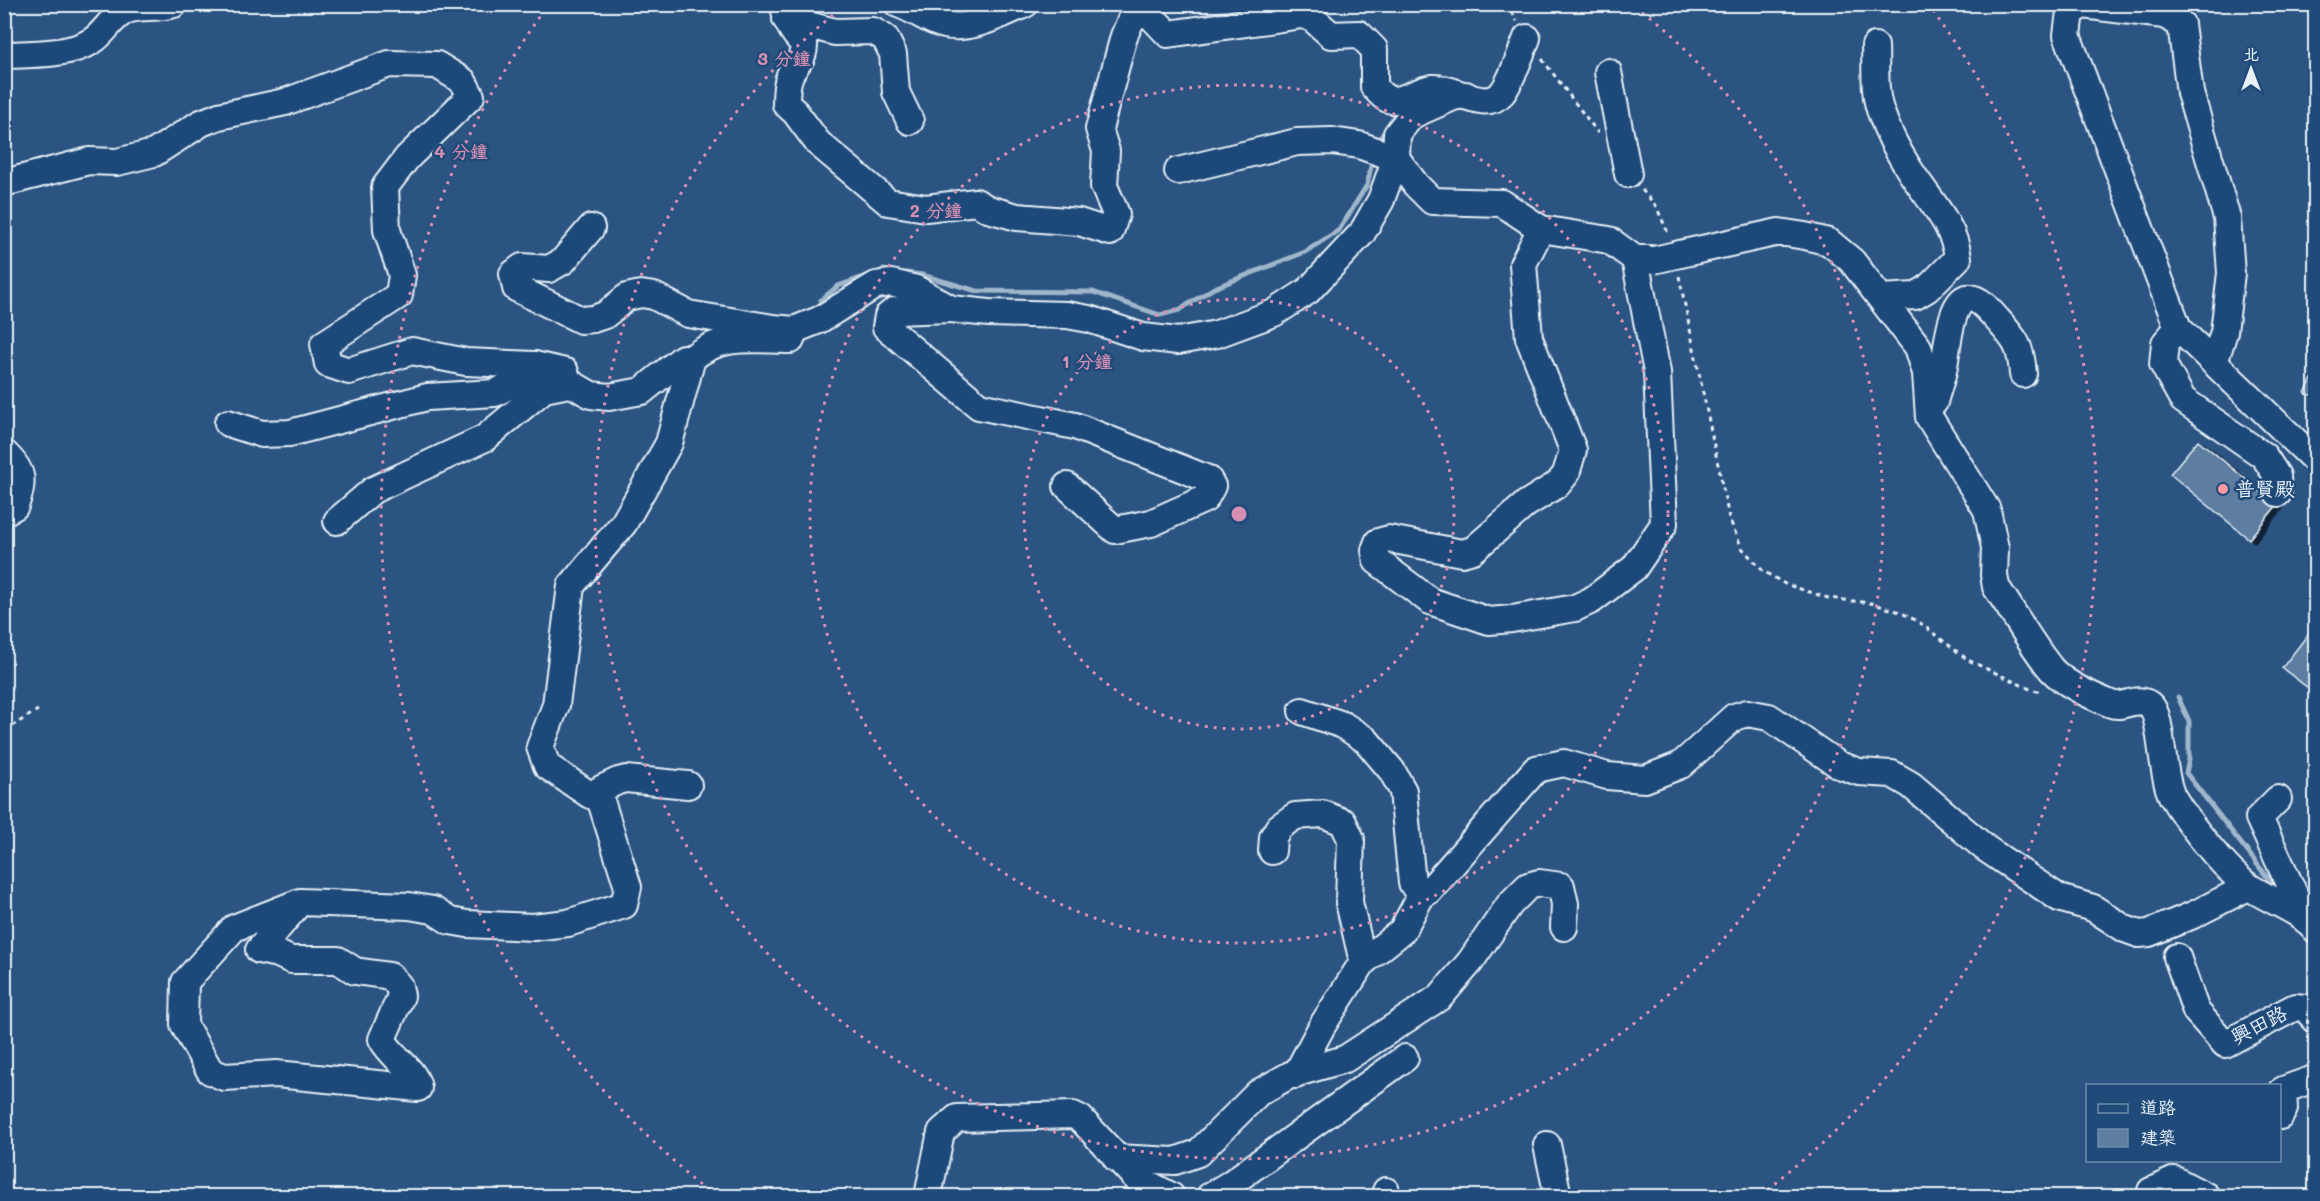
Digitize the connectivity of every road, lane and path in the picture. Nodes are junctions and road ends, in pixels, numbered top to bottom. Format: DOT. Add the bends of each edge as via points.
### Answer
graph roads {
  1 [pos="174,4"];
  2 [pos="898,4"];
  3 [pos="1025,4"];
  4 [pos="1507,4"];
  5 [pos="785,12"];
  6 [pos="1527,38"];
  7 [pos="1875,46"];
  8 [pos="4,55"];
  9 [pos="1608,72"];
  10 [pos="1466,95"];
  11 [pos="910,121"];
  12 [pos="1601,138"];
  13 [pos="1390,155"];
  14 [pos="1178,171"];
  15 [pos="1628,174"];
  16 [pos="4,183"];
  17 [pos="591,228"];
  18 [pos="1541,229"];
  19 [pos="1677,257"];
  20 [pos="1644,259"];
  21 [pos="1881,298"];
  22 [pos="951,309"];
  23 [pos="2178,328"];
  24 [pos="794,330"];
  25 [pos="692,358"];
  26 [pos="2214,363"];
  27 [pos="534,365"];
  28 [pos="2023,374"];
  29 [pos="569,384"];
  30 [pos="1929,417"];
  31 [pos="228,423"];
  32 [pos="4,453"];
  33 [pos="2316,461"];
  34 [pos="1067,486"];
  35 [pos="2278,493"];
  36 [pos="4,512"];
  37 [pos="337,521"];
  38 [pos="2052,694"];
  39 [pos="38,710"];
  40 [pos="1302,711"];
  41 [pos="4,731"];
  42 [pos="688,785"];
  43 [pos="600,798"];
  44 [pos="2278,799"];
  45 [pos="1272,851"];
  46 [pos="2248,887"];
  47 [pos="1421,896"];
  48 [pos="300,902"];
  49 [pos="2311,925"];
  50 [pos="1564,927"];
  51 [pos="2177,957"];
  52 [pos="1363,962"];
  53 [pos="2316,1020"];
  54 [pos="1405,1058"];
  55 [pos="1296,1075"];
  56 [pos="2316,1078"];
  57 [pos="2281,1114"];
  58 [pos="1547,1145"];
  59 [pos="1116,1158"];
  60 [pos="928,1197"];
  61 [pos="1171,1197"];
  62 [pos="1210,1197"];
  63 [pos="1558,1197"];
  64 [pos="2150,1197"];
  65 [pos="2206,1197"];
  1 -- 8 [label="lane" via="126,11 81,47"];
  2 -- 3 [label="lane" via="943,25 962,27"];
  4 -- 6 [label="path"];
  5 -- 10 [label="lane" via="792,32 804,44 804,54 790,75 786,104 818,143 888,202 926,208 976,202 1017,217 1079,222 1110,232 1116,214 1104,186 1106,151 1099,129 1124,36 1134,14 1149,15 1168,34 1302,15 1312,18 1331,35 1359,34 1374,49 1374,87 1386,98 1407,98 1432,88"];
  5 -- 11 [label="lane" via="835,32 873,31 885,38 893,54 896,92"];
  6 -- 10 [label="lane" via="1502,93 1482,101"];
  6 -- 12 [label="path"];
  7 -- 21 [label="lane" via="1877,101 1882,116 1909,168 1948,225 1958,258 1928,289 1915,296"];
  9 -- 15 [label="lane"];
  10 -- 13 [label="lane" via="1412,115 1397,134"];
  13 -- 14 [label="lane" via="1332,141 1297,142"];
  13 -- 18 [label="lane" via="1432,201 1502,203"];
  13 -- 22 [label="lane" via="1381,200 1362,233 1308,291 1274,313 1217,334 1178,341 1143,337 1067,315"];
  15 -- 19 [label="path" via="1656,206"];
  16 -- 27 [label="lane" via="89,161 117,162 154,153 219,116 285,102 389,64 437,65 463,81 471,96 407,158 385,187 387,230 402,275 399,295 324,344 328,364 349,371 412,351 466,362"];
  17 -- 24 [label="lane" via="563,261 549,269 522,267 513,274 516,288 581,320 605,315 627,297 641,294 654,296 688,314"];
  18 -- 20 [label="lane" via="1609,240"];
  18 -- 20 [label="lane" via="1523,264 1529,338 1573,450 1566,474 1473,550 1462,553 1389,539 1378,542 1375,550 1377,561 1430,601 1489,621 1575,608 1593,600 1634,568 1664,524 1657,372"];
  19 -- 20 [label="lane, bridge"];
  19 -- 21 [label="lane" via="1779,232 1805,236 1828,242 1852,261"];
  19 -- 38 [label="path" via="1729,518 1742,548 1763,571 1785,584 1828,598 1871,603 1900,612 1920,622 1968,660 2032,690"];
  21 -- 30 [label="lane" via="1918,347 1926,373"];
  22 -- 24 [label="lane" via="916,289 891,283 876,285 819,320"];
  22 -- 34 [label="lane" via="894,311 888,316 886,327 979,406 1075,426 1208,479 1212,486 1205,499 1151,523 1115,530"];
  23 -- 26 [label="lane"];
  23 -- 26 [label="lane" via="2067,35 2070,12 2083,5 2164,15 2181,24 2190,93 2227,218 2231,273 2224,332"];
  23 -- 35 [label="lane" via="2165,343 2163,364 2183,400 2264,456 2277,476"];
  24 -- 25 [label="lane" via="790,340 735,338 703,348"];
  25 -- 29 [label="lane" via="683,358 642,391 609,397 591,395"];
  25 -- 43 [label="lane" via="669,443 624,523 571,586 556,705 540,747 547,766"];
  26 -- 33 [label="lane"];
  27 -- 29 [label="lane" via="566,372"];
  27 -- 31 [label="lane" via="516,382 495,393 427,397 290,434 262,434"];
  28 -- 30 [label="lane" via="2022,353 2015,338 1980,301 1969,297 1962,300 1953,314 1944,368"];
  29 -- 37 [label="lane" via="544,389 485,438 373,490"];
  30 -- 46 [label="lane" via="1987,510 1995,548 1996,587 2053,671 2114,706 2138,700 2150,704 2156,711 2164,773 2172,794 2230,872"];
  32 -- 36 [label="lane" via="20,471 21,486 15,506"];
  39 -- 41 [label="path"];
  40 -- 47 [label="lane" via="1343,724 1366,740 1392,771 1403,791 1412,883"];
  42 -- 43 [label="lane" via="618,781 601,789"];
  43 -- 48 [label="lane" via="628,887 624,905 568,923 533,927 467,924 450,921 433,910 409,906"];
  44 -- 49 [label="lane" via="2259,818"];
  45 -- 52 [label="lane" via="1279,827 1295,816 1323,814 1343,822 1351,839 1349,902"];
  46 -- 47 [label="lane" via="2149,933 2125,930 2093,908 2059,898 1985,848 1911,784 1892,774 1859,772 1839,765 1768,717 1747,713 1734,717 1681,765 1645,780 1607,776 1564,763 1536,768"];
  46 -- 49 [label="lane"];
  47 -- 52 [label="lane" via="1402,931"];
  48 -- 48 [label="lane" via="259,950 291,960 338,960 355,971 390,976 399,986 401,996 382,1039 387,1050 417,1080 418,1088 276,1074 224,1077 210,1071 184,1024 185,982 234,928"];
  50 -- 55 [label="lane" via="1566,904 1561,886 1528,886 1440,997 1345,1059"];
  51 -- 53 [label="lane, 興田路" via="2196,1011 2225,1044 2295,1007 2306,1008"];
  52 -- 55 [label="lane"];
  54 -- 62 [label="lane"];
  55 -- 59 [label="lane" via="1258,1094 1198,1153 1174,1161"];
  56 -- 57 [label="lane" via="2283,1090"];
  58 -- 63 [label="lane"];
  59 -- 60 [label="lane" via="1073,1115 957,1118 941,1132"];
  59 -- 61 [label="lane" via="1135,1177"];
  64 -- 65 [label="lane" via="2151,1191 2175,1180"];
}
